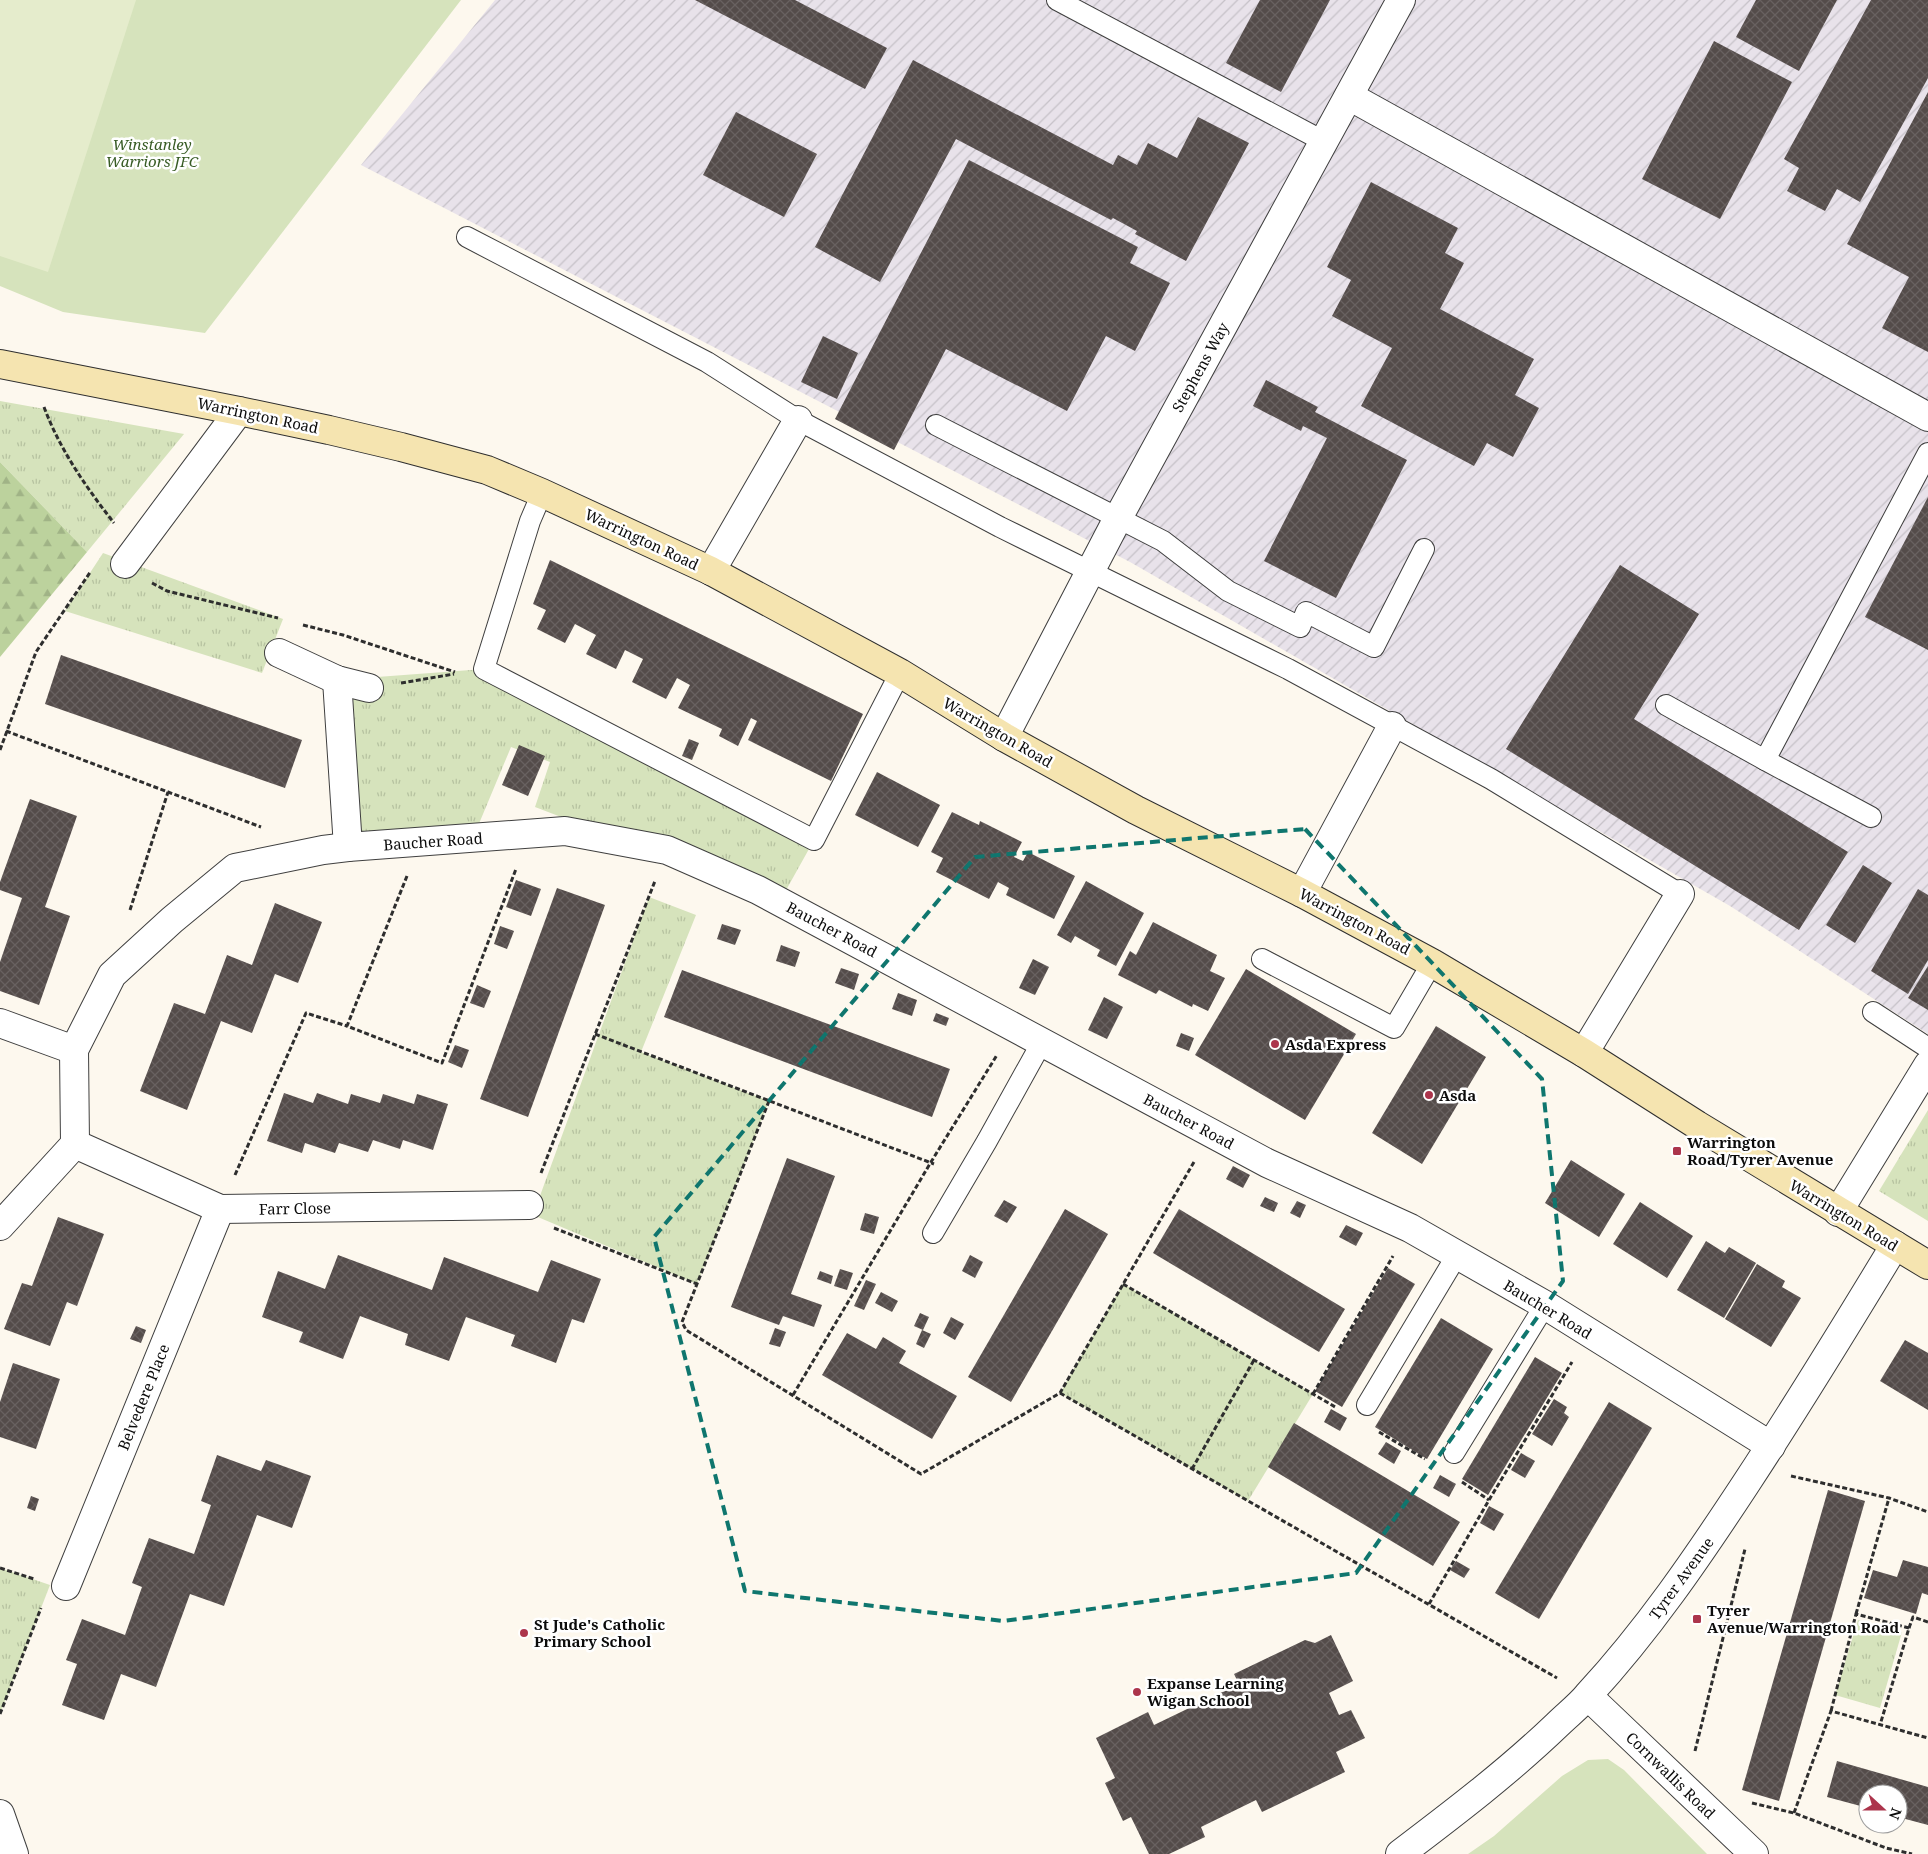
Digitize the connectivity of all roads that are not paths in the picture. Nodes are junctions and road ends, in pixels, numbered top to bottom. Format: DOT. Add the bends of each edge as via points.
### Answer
graph roads {
  1 [pos="1057,0"];
  2 [pos="1401,0"];
  3 [pos="1348,96"];
  4 [pos="1323,141"];
  5 [pos="467,236"];
  6 [pos="0,364"];
  7 [pos="239,410"];
  8 [pos="1928,417"];
  9 [pos="798,420"];
  10 [pos="936,425"];
  11 [pos="1928,454"];
  12 [pos="542,493"];
  13 [pos="1118,518"];
  14 [pos="1424,549"];
  15 [pos="125,564"];
  16 [pos="710,571"];
  17 [pos="1089,572"];
  18 [pos="278,653"];
  19 [pos="900,673"];
  20 [pos="337,680"];
  21 [pos="368,688"];
  22 [pos="1666,705"];
  23 [pos="1392,726"];
  24 [pos="1004,737"];
  25 [pos="1765,760"];
  26 [pos="1871,817"];
  27 [pos="348,847"];
  28 [pos="1302,893"];
  29 [pos="1680,894"];
  30 [pos="1262,958"];
  31 [pos="1432,962"];
  32 [pos="1873,1012"];
  33 [pos="0,1023"];
  34 [pos="1042,1042"];
  35 [pos="1928,1048"];
  36 [pos="74,1050"];
  37 [pos="1584,1052"];
  38 [pos="1928,1065"];
  39 [pos="75,1144"];
  40 [pos="529,1205"];
  41 [pos="220,1209"];
  42 [pos="1838,1212"];
  43 [pos="0,1226"];
  44 [pos="933,1233"];
  45 [pos="1895,1246"];
  46 [pos="1457,1254"];
  47 [pos="1928,1265"];
  48 [pos="1545,1306"];
  49 [pos="1367,1405"];
  50 [pos="1771,1446"];
  51 [pos="1454,1453"];
  52 [pos="66,1586"];
  53 [pos="1588,1696"];
  54 [pos="0,1814"];
  55 [pos="14,1854"];
  56 [pos="1400,1854"];
  57 [pos="1754,1854"];
  1 -- 4 [label="lane"];
  2 -- 3 [label="street, Stephens Way"];
  3 -- 4 [label="street, Stephens Way"];
  3 -- 8 [label="street"];
  4 -- 13 [label="street, Stephens Way"];
  5 -- 9 [label="lane" via="707,362"];
  6 -- 7 [label="main road, Warrington Road"];
  7 -- 12 [label="main road, Warrington Road" via="401,446 487,470"];
  7 -- 15 [label="street"];
  9 -- 16 [label="street"];
  9 -- 17 [label="lane"];
  10 -- 13 [label="lane"];
  11 -- 25 [label="lane"];
  12 -- 16 [label="main road, Warrington Road"];
  12 -- 19 [label="lane" via="484,669 814,840"];
  13 -- 14 [label="lane" via="1163,541 1228,591 1300,627 1306,612 1374,647"];
  13 -- 17 [label="street, Stephens Way"];
  16 -- 19 [label="main road, Warrington Road"];
  17 -- 23 [label="lane" via="1288,669"];
  17 -- 24 [label="street, Stephens Way"];
  18 -- 20 [label="street"];
  19 -- 24 [label="main road, Warrington Road"];
  20 -- 21 [label="street"];
  20 -- 27 [label="street"];
  22 -- 25 [label="lane"];
  23 -- 28 [label="street"];
  23 -- 29 [label="lane" via="1491,779"];
  24 -- 28 [label="main road, Warrington Road" via="1136,810"];
  25 -- 26 [label="lane"];
  27 -- 34 [label="street, Baucher Road" via="565,830 667,850 758,890"];
  27 -- 36 [label="street, Baucher Road" via="235,868 112,975"];
  28 -- 31 [label="main road, Warrington Road"];
  29 -- 37 [label="street"];
  30 -- 31 [label="lane" via="1394,1028"];
  31 -- 37 [label="main road, Warrington Road"];
  32 -- 35 [label="lane"];
  33 -- 36 [label="street"];
  34 -- 44 [label="lane"];
  34 -- 46 [label="street, Baucher Road" via="1268,1163 1410,1228"];
  36 -- 39 [label="street, Baucher Road"];
  37 -- 42 [label="main road, Warrington Road"];
  38 -- 42 [label="street"];
  39 -- 41 [label="street, Farr Close"];
  39 -- 43 [label="street"];
  40 -- 41 [label="street, Farr Close"];
  41 -- 52 [label="street, Belvedere Place"];
  42 -- 45 [label="main road, Warrington Road"];
  45 -- 47 [label="main road, Warrington Road"];
  45 -- 50 [label="street, Tyrer Avenue"];
  46 -- 48 [label="street, Baucher Road"];
  46 -- 49 [label="lane"];
  48 -- 50 [label="street, Baucher Road"];
  48 -- 51 [label="lane"];
  50 -- 53 [label="street, Tyrer Avenue" via="1704,1549 1644,1630"];
  53 -- 56 [label="street, Tyrer Avenue" via="1481,1792"];
  53 -- 57 [label="street, Cornwallis Road"];
  54 -- 55 [label="street"];
}
